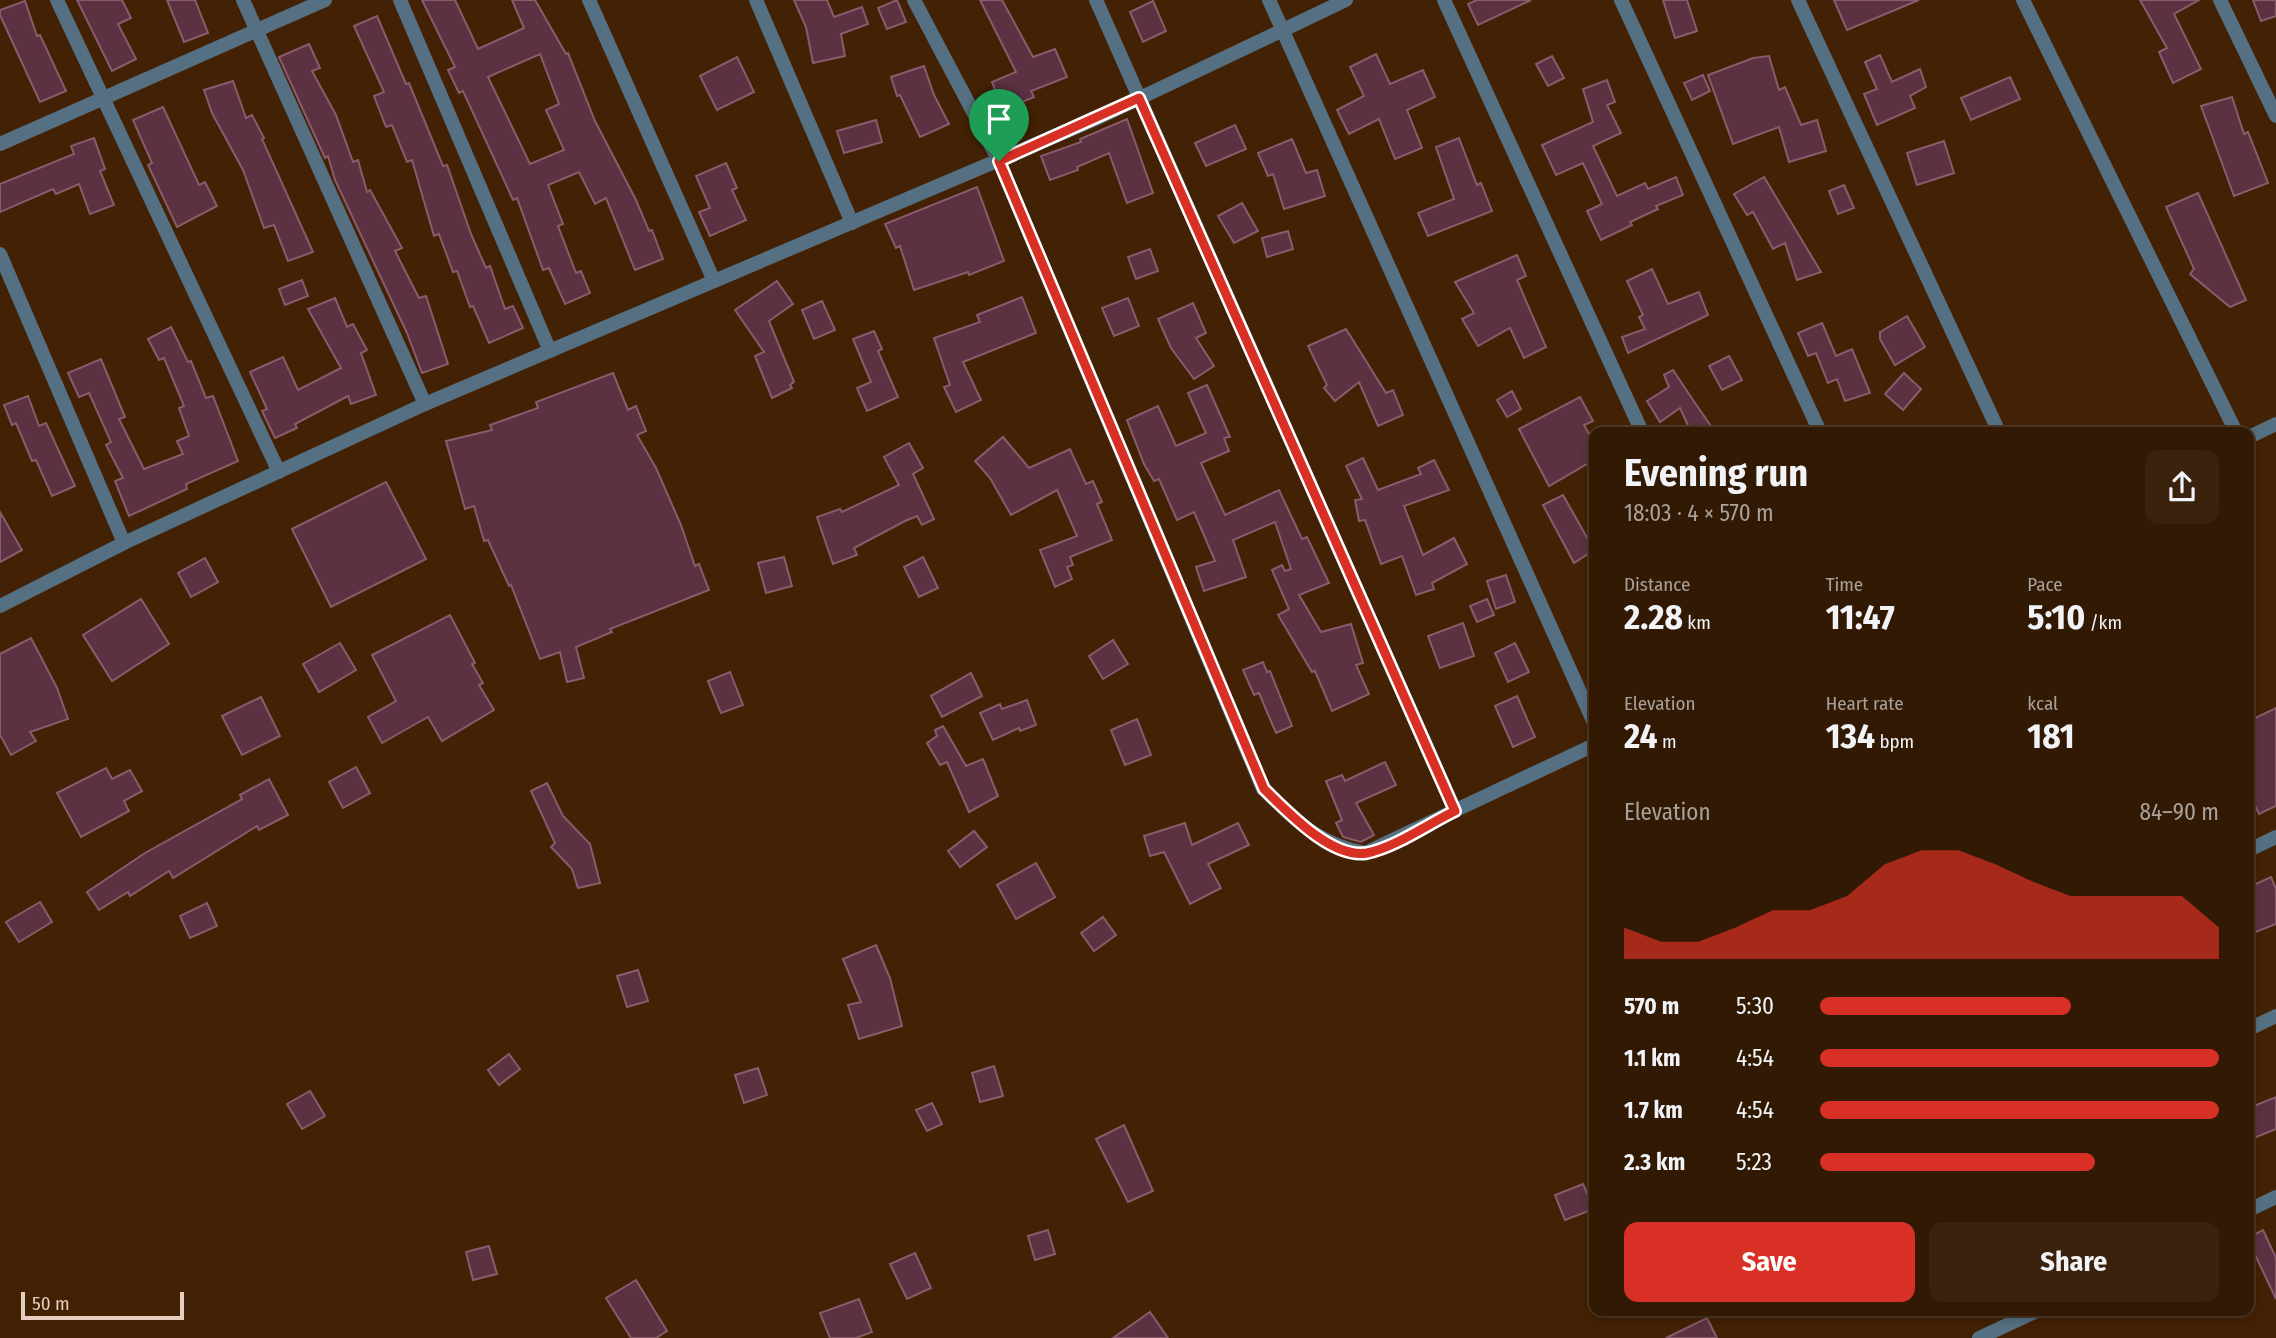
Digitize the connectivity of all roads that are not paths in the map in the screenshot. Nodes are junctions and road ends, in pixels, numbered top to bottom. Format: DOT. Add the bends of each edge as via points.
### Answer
graph roads {
  1 [pos="57,0"];
  2 [pos="243,0"];
  3 [pos="325,0"];
  4 [pos="400,0"];
  5 [pos="589,0"];
  6 [pos="756,0"];
  7 [pos="914,0"];
  8 [pos="1096,0"];
  9 [pos="1269,0"];
  10 [pos="1346,0"];
  11 [pos="1444,0"];
  12 [pos="1621,0"];
  13 [pos="1798,0"];
  14 [pos="2023,0"];
  15 [pos="2220,0"];
  16 [pos="1283,29"];
  17 [pos="257,30"];
  18 [pos="1139,98"];
  19 [pos="102,99"];
  20 [pos="2276,116"];
  21 [pos="0,144"];
  22 [pos="999,161"];
  23 [pos="852,223"];
  24 [pos="0,254"];
  25 [pos="714,281"];
  26 [pos="550,351"];
  27 [pos="425,404"];
  28 [pos="2276,424"];
  29 [pos="1640,427"];
  30 [pos="1818,427"];
  31 [pos="1997,427"];
  32 [pos="2234,427"];
  33 [pos="2254,434"];
  34 [pos="279,472"];
  35 [pos="124,544"];
  36 [pos="0,606"];
  37 [pos="1589,712"];
  38 [pos="1589,747"];
  39 [pos="1455,811"];
  40 [pos="2276,837"];
  41 [pos="2254,848"];
  42 [pos="2276,1016"];
  43 [pos="2254,1027"];
  44 [pos="2276,1197"];
  45 [pos="2254,1208"];
  46 [pos="2026,1316"];
  47 [pos="1979,1338"];
  1 -- 19 [label="street"];
  2 -- 17 [label="street"];
  3 -- 17 [label="street"];
  4 -- 26 [label="street"];
  5 -- 25 [label="street"];
  6 -- 23 [label="street"];
  7 -- 22 [label="street"];
  8 -- 18 [label="street"];
  9 -- 16 [label="street"];
  10 -- 16 [label="street"];
  11 -- 29 [label="street"];
  12 -- 30 [label="street"];
  13 -- 31 [label="street"];
  14 -- 32 [label="street"];
  15 -- 20 [label="street"];
  16 -- 18 [label="street"];
  16 -- 37 [label="street"];
  17 -- 19 [label="street"];
  17 -- 27 [label="street"];
  18 -- 22 [label="street"];
  18 -- 39 [label="street"];
  19 -- 21 [label="street"];
  19 -- 34 [label="street"];
  22 -- 23 [label="street"];
  22 -- 39 [label="street" via="1264,789 1301,825 1336,848 1365,853"];
  23 -- 25 [label="street"];
  24 -- 35 [label="street"];
  25 -- 26 [label="street"];
  26 -- 27 [label="street"];
  27 -- 34 [label="street"];
  28 -- 33 [label="street"];
  34 -- 35 [label="street"];
  35 -- 36 [label="street"];
  38 -- 39 [label="street"];
  40 -- 41 [label="street"];
  42 -- 43 [label="street"];
  44 -- 45 [label="street"];
  46 -- 47 [label="street"];
}
